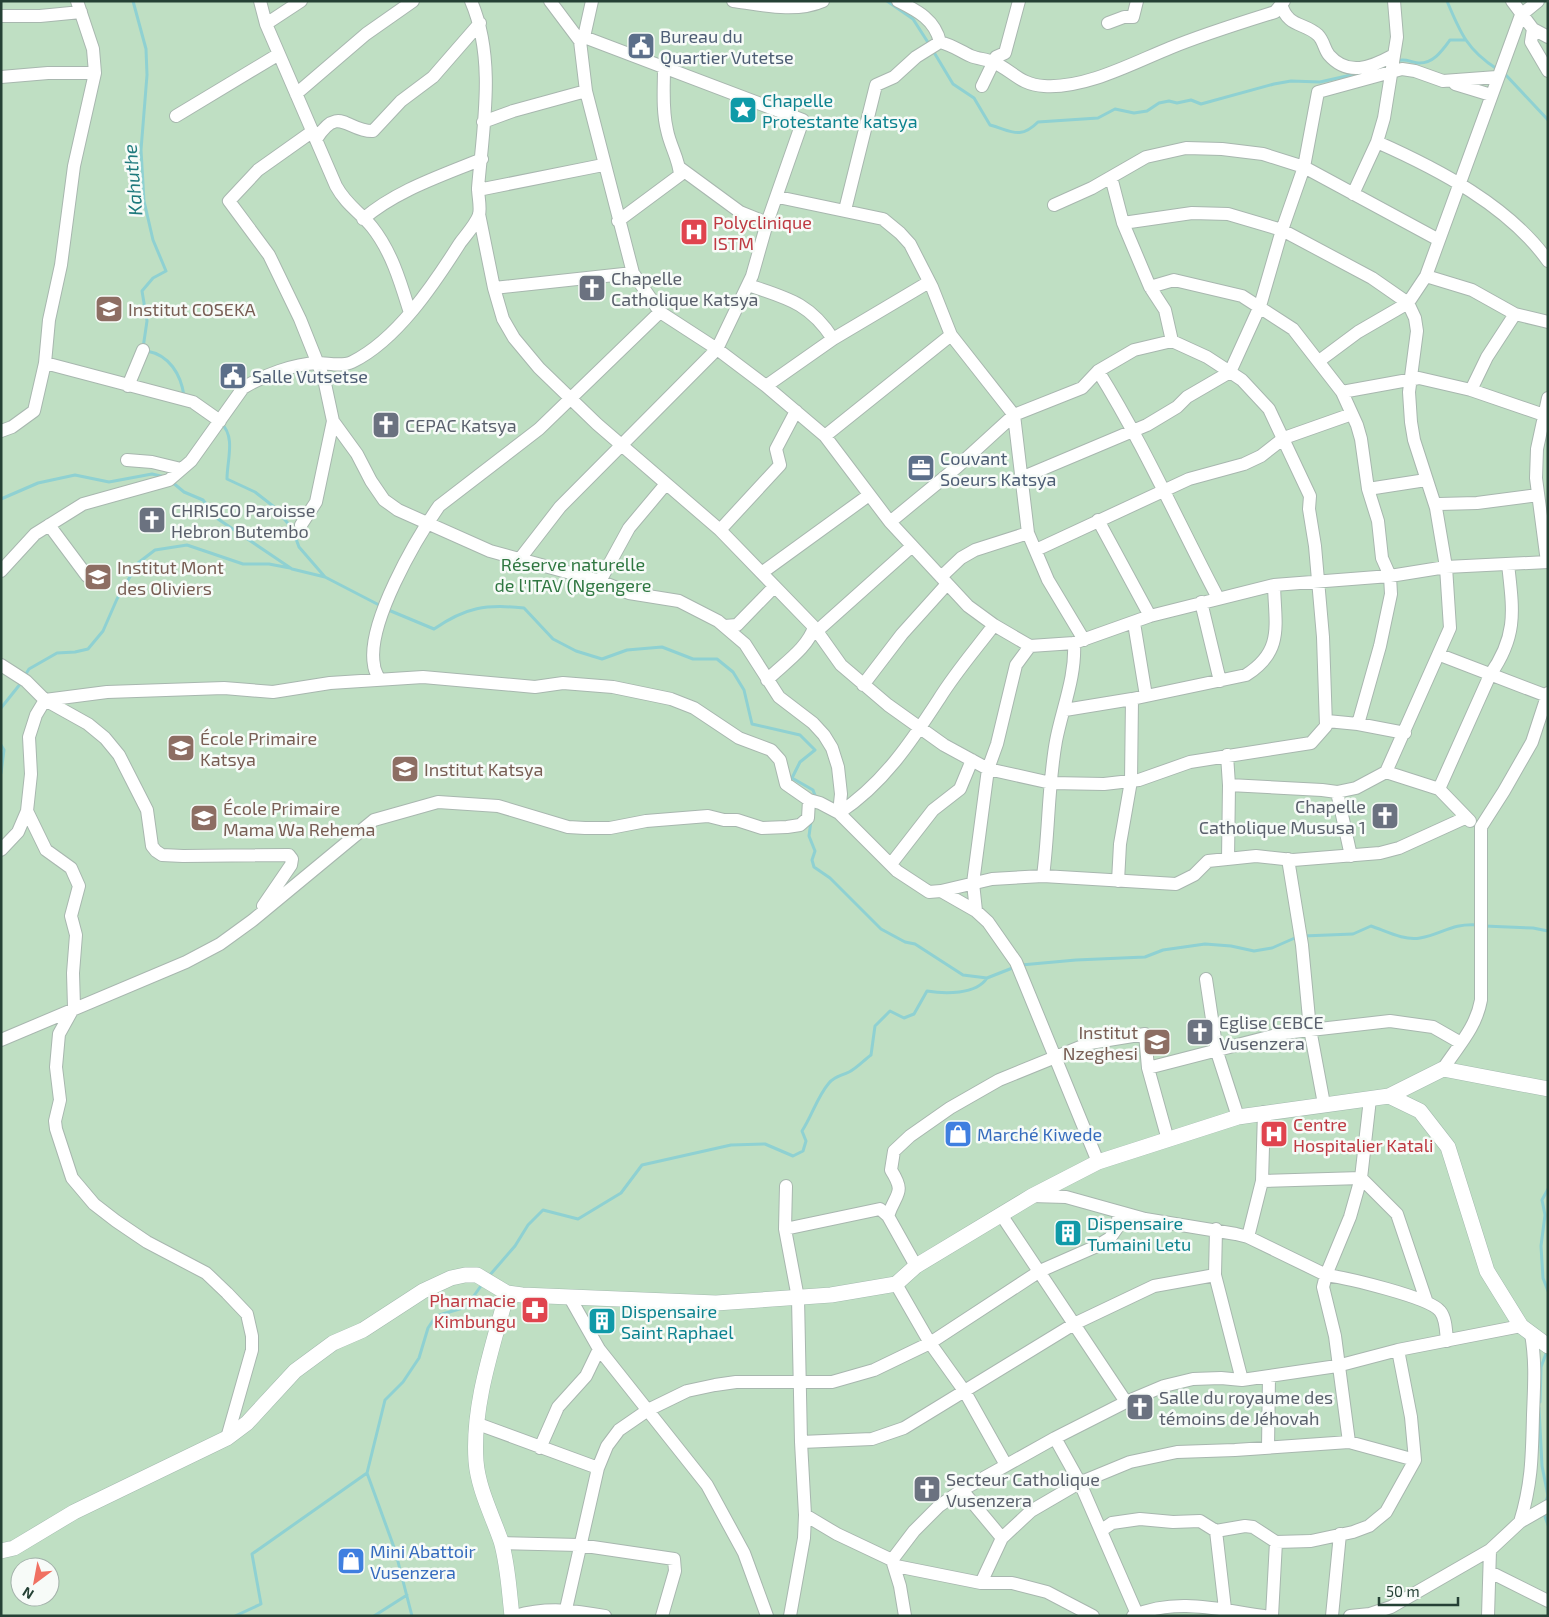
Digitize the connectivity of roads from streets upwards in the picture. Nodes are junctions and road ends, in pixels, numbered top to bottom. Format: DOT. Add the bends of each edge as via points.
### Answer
graph roads {
  1 [pos="260,1"];
  2 [pos="301,1"];
  3 [pos="470,1"];
  4 [pos="550,1"];
  5 [pos="592,1"];
  6 [pos="733,1"];
  7 [pos="824,1"];
  8 [pos="898,1"];
  9 [pos="1019,1"];
  10 [pos="1137,1"];
  11 [pos="1394,1"];
  12 [pos="1512,1"];
  13 [pos="1538,1"];
  14 [pos="406,3"];
  15 [pos="1283,3"];
  16 [pos="79,7"];
  17 [pos="1521,15"];
  18 [pos="1,16"];
  19 [pos="480,23"];
  20 [pos="1108,23"];
  21 [pos="266,24"];
  22 [pos="1533,29"];
  23 [pos="1548,37"];
  24 [pos="582,39"];
  25 [pos="940,42"];
  26 [pos="280,54"];
  27 [pos="1392,56"];
  28 [pos="994,62"];
  29 [pos="664,67"];
  30 [pos="1392,70"];
  31 [pos="1548,71"];
  32 [pos="95,73"];
  33 [pos="1,77"];
  34 [pos="1497,77"];
  35 [pos="1443,80"];
  36 [pos="982,86"];
  37 [pos="586,92"];
  38 [pos="296,94"];
  39 [pos="1491,95"];
  40 [pos="176,116"];
  41 [pos="484,122"];
  42 [pos="315,135"];
  43 [pos="1377,142"];
  44 [pos="482,159"];
  45 [pos="604,165"];
  46 [pos="1304,167"];
  47 [pos="680,168"];
  48 [pos="1111,177"];
  49 [pos="1461,185"];
  50 [pos="478,190"];
  51 [pos="1353,194"];
  52 [pos="778,197"];
  53 [pos="1054,205"];
  54 [pos="845,210"];
  55 [pos="479,214"];
  56 [pos="363,219"];
  57 [pos="618,221"];
  58 [pos="767,223"];
  59 [pos="1123,223"];
  60 [pos="1282,230"];
  61 [pos="1439,240"];
  62 [pos="1548,261"];
  63 [pos="633,273"];
  64 [pos="1426,276"];
  65 [pos="928,282"];
  66 [pos="748,285"];
  67 [pos="1150,286"];
  68 [pos="494,288"];
  69 [pos="1408,303"];
  70 [pos="1260,306"];
  71 [pos="660,312"];
  72 [pos="410,313"];
  73 [pos="1515,314"];
  74 [pos="1548,322"];
  75 [pos="951,335"];
  76 [pos="833,339"];
  77 [pos="1172,341"];
  78 [pos="717,349"];
  79 [pos="143,350"];
  80 [pos="1319,361"];
  81 [pos="45,363"];
  82 [pos="317,363"];
  83 [pos="1098,371"];
  84 [pos="1230,372"];
  85 [pos="1411,378"];
  86 [pos="128,386"];
  87 [pos="766,386"];
  88 [pos="1471,390"];
  89 [pos="1342,392"];
  90 [pos="1548,398"];
  91 [pos="572,399"];
  92 [pos="796,411"];
  93 [pos="1352,414"];
  94 [pos="1014,415"];
  95 [pos="1544,415"];
  96 [pos="220,421"];
  97 [pos="334,421"];
  98 [pos="1,431"];
  99 [pos="1133,431"];
  100 [pos="824,436"];
  101 [pos="1284,438"];
  102 [pos="622,446"];
  103 [pos="127,460"];
  104 [pos="177,473"];
  105 [pos="1020,478"];
  106 [pos="1426,480"];
  107 [pos="665,484"];
  108 [pos="1368,489"];
  109 [pos="1162,491"];
  110 [pos="869,495"];
  111 [pos="1538,495"];
  112 [pos="1436,508"];
  113 [pos="1098,520"];
  114 [pos="890,522"];
  115 [pos="427,523"];
  116 [pos="49,525"];
  117 [pos="301,525"];
  118 [pos="720,530"];
  119 [pos="1028,533"];
  120 [pos="911,546"];
  121 [pos="1036,550"];
  122 [pos="519,560"];
  123 [pos="1548,562"];
  124 [pos="1508,564"];
  125 [pos="1446,567"];
  126 [pos="1,570"];
  127 [pos="763,572"];
  128 [pos="87,576"];
  129 [pos="1390,576"];
  130 [pos="944,581"];
  131 [pos="600,582"];
  132 [pos="1319,583"];
  133 [pos="1274,585"];
  134 [pos="774,586"];
  135 [pos="1218,598"];
  136 [pos="1201,602"];
  137 [pos="1150,616"];
  138 [pos="1134,623"];
  139 [pos="994,625"];
  140 [pos="725,626"];
  141 [pos="816,629"];
  142 [pos="1079,642"];
  143 [pos="1030,646"];
  144 [pos="1440,655"];
  145 [pos="1,665"];
  146 [pos="1490,675"];
  147 [pos="379,679"];
  148 [pos="768,680"];
  149 [pos="1220,682"];
  150 [pos="863,685"];
  151 [pos="1547,694"];
  152 [pos="1146,696"];
  153 [pos="1132,699"];
  154 [pos="45,700"];
  155 [pos="1065,710"];
  156 [pos="1327,721"];
  157 [pos="1358,724"];
  158 [pos="920,730"];
  159 [pos="1405,733"];
  160 [pos="1228,756"];
  161 [pos="972,760"];
  162 [pos="988,769"];
  163 [pos="1386,772"];
  164 [pos="1131,781"];
  165 [pos="1051,783"];
  166 [pos="1229,786"];
  167 [pos="1439,789"];
  168 [pos="1337,792"];
  169 [pos="813,801"];
  170 [pos="27,811"];
  171 [pos="839,813"];
  172 [pos="1465,818"];
  173 [pos="1481,827"];
  174 [pos="1,850"];
  175 [pos="1351,856"];
  176 [pos="1228,859"];
  177 [pos="1288,859"];
  178 [pos="891,864"];
  179 [pos="1043,876"];
  180 [pos="1118,881"];
  181 [pos="973,884"];
  182 [pos="940,891"];
  183 [pos="976,911"];
  184 [pos="253,920"];
  185 [pos="1206,979"];
  186 [pos="74,1008"];
  187 [pos="1310,1030"];
  188 [pos="1,1040"];
  189 [pos="1461,1043"];
  190 [pos="1218,1052"];
  191 [pos="1054,1056"];
  192 [pos="1148,1068"];
  193 [pos="1443,1068"];
  194 [pos="1548,1089"];
  195 [pos="1389,1096"];
  196 [pos="1370,1098"];
  197 [pos="1324,1104"];
  198 [pos="1264,1112"];
  199 [pos="1238,1117"];
  200 [pos="1168,1140"];
  201 [pos="1098,1162"];
  202 [pos="1361,1178"];
  203 [pos="1262,1181"];
  204 [pos="786,1186"];
  205 [pos="1032,1196"];
  206 [pos="1119,1212"];
  207 [pos="888,1216"];
  208 [pos="1002,1216"];
  209 [pos="786,1229"];
  210 [pos="1216,1229"];
  211 [pos="1248,1237"];
  212 [pos="916,1266"];
  213 [pos="1040,1271"];
  214 [pos="1215,1275"];
  215 [pos="1326,1275"];
  216 [pos="896,1284"];
  217 [pos="507,1293"];
  218 [pos="568,1296"];
  219 [pos="798,1298"];
  220 [pos="1426,1300"];
  221 [pos="1074,1324"];
  222 [pos="1536,1337"];
  223 [pos="1447,1341"];
  224 [pos="930,1343"];
  225 [pos="599,1349"];
  226 [pos="1398,1350"];
  227 [pos="1338,1366"];
  228 [pos="1269,1377"];
  229 [pos="1242,1380"];
  230 [pos="801,1381"];
  231 [pos="965,1392"];
  232 [pos="1126,1402"];
  233 [pos="648,1410"];
  234 [pos="478,1424"];
  235 [pos="227,1438"];
  236 [pos="1056,1438"];
  237 [pos="801,1442"];
  238 [pos="1349,1442"];
  239 [pos="1268,1447"];
  240 [pos="540,1448"];
  241 [pos="1415,1460"];
  242 [pos="1006,1465"];
  243 [pos="598,1468"];
  244 [pos="1080,1483"];
  245 [pos="962,1490"];
  246 [pos="1544,1508"];
  247 [pos="805,1514"];
  248 [pos="1520,1522"];
  249 [pos="1102,1530"];
  250 [pos="1216,1531"];
  251 [pos="1340,1534"];
  252 [pos="1002,1538"];
  253 [pos="1276,1542"];
  254 [pos="501,1543"];
  255 [pos="579,1545"];
  256 [pos="1490,1550"];
  257 [pos="1,1551"];
  258 [pos="894,1563"];
  259 [pos="1490,1572"];
  260 [pos="981,1584"];
  261 [pos="1548,1601"];
  262 [pos="566,1609"];
  263 [pos="1225,1609"];
  264 [pos="1181,1610"];
  265 [pos="1238,1614"];
  266 [pos="1135,1615"];
  267 [pos="1370,1615"];
  268 [pos="514,1616"];
  269 [pos="605,1616"];
  270 [pos="662,1616"];
  271 [pos="767,1616"];
  272 [pos="790,1616"];
  273 [pos="904,1616"];
  274 [pos="1093,1616"];
  275 [pos="1264,1616"];
  276 [pos="1272,1616"];
  277 [pos="1332,1616"];
  278 [pos="1350,1616"];
  279 [pos="1488,1616"];
  1 -- 21 [label="street"];
  2 -- 21 [label="street"];
  3 -- 19 [label="street"];
  4 -- 24 [label="street"];
  5 -- 24 [label="street"];
  6 -- 7 [label="street" via="776,8"];
  8 -- 25 [label="street" via="932,22"];
  9 -- 28 [label="street" via="1005,54 996,57"];
  10 -- 20 [label="street" via="1133,17"];
  11 -- 27 [label="street" via="1397,37"];
  12 -- 17 [label="street"];
  13 -- 17 [label="street"];
  14 -- 38 [label="street"];
  15 -- 27 [label="street" via="1291,22 1317,34 1329,55 1342,64 1370,68"];
  15 -- 28 [label="street" via="1275,12 1171,48 1120,70 1065,85 1043,86 1015,78"];
  16 -- 18 [label="street" via="40,16"];
  16 -- 32 [label="street" via="93,49"];
  17 -- 22 [label="street"];
  17 -- 34 [label="street"];
  19 -- 41 [label="street" via="486,70"];
  19 -- 42 [label="street" via="433,78 402,101 373,131 340,121 330,123"];
  21 -- 26 [label="street"];
  22 -- 23 [label="street"];
  22 -- 31 [label="street" via="1532,42"];
  24 -- 29 [label="street"];
  24 -- 37 [label="street"];
  25 -- 28 [label="street"];
  25 -- 54 [label="street" via="916,56 894,77 876,85"];
  26 -- 38 [label="street"];
  26 -- 40 [label="street"];
  27 -- 30 [label="street"];
  28 -- 36 [label="street"];
  29 -- 47 [label="street" via="667,130"];
  29 -- 52 [label="street" via="803,120"];
  30 -- 35 [label="street" via="1415,71"];
  30 -- 43 [label="street"];
  30 -- 46 [label="street" via="1318,92"];
  32 -- 33 [label="street"];
  32 -- 81 [label="street" via="74,166"];
  34 -- 35 [label="street"];
  34 -- 39 [label="street"];
  35 -- 39 [label="street"];
  37 -- 41 [label="street"];
  37 -- 45 [label="street"];
  38 -- 42 [label="street"];
  39 -- 49 [label="street"];
  41 -- 44 [label="street"];
  42 -- 56 [label="street" via="343,198"];
  42 -- 82 [label="street" via="258,170 228,201 269,255"];
  43 -- 49 [label="street"];
  43 -- 51 [label="street"];
  44 -- 50 [label="street"];
  44 -- 56 [label="street" via="406,190"];
  45 -- 50 [label="street"];
  45 -- 57 [label="street"];
  46 -- 48 [label="street" via="1263,154 1222,148 1186,148 1146,156"];
  46 -- 51 [label="street"];
  46 -- 60 [label="street"];
  47 -- 57 [label="street" via="680,175"];
  47 -- 58 [label="street" via="740,212"];
  48 -- 53 [label="street"];
  48 -- 59 [label="street"];
  49 -- 61 [label="street"];
  49 -- 62 [label="street" via="1485,200 1538,246"];
  50 -- 55 [label="street"];
  51 -- 61 [label="street"];
  52 -- 54 [label="street"];
  52 -- 58 [label="street"];
  54 -- 65 [label="street" via="883,219 900,233 910,244"];
  55 -- 68 [label="street"];
  55 -- 72 [label="street" via="433,286"];
  56 -- 72 [label="street" via="383,245 398,276"];
  57 -- 63 [label="street"];
  58 -- 66 [label="street"];
  59 -- 60 [label="street" via="1192,213 1228,214"];
  59 -- 67 [label="street"];
  60 -- 69 [label="street" via="1372,278"];
  60 -- 70 [label="street"];
  61 -- 64 [label="street"];
  63 -- 68 [label="street"];
  63 -- 71 [label="street"];
  64 -- 69 [label="street"];
  64 -- 73 [label="street" via="1472,290"];
  65 -- 75 [label="street"];
  65 -- 76 [label="street"];
  66 -- 76 [label="street" via="798,302 822,322"];
  66 -- 78 [label="street"];
  67 -- 70 [label="street" via="1174,280 1242,296"];
  67 -- 77 [label="street" via="1165,310"];
  68 -- 91 [label="street" via="503,319 514,338 538,368"];
  69 -- 80 [label="street" via="1358,332"];
  69 -- 85 [label="street" via="1416,318 1417,331"];
  70 -- 80 [label="street" via="1293,329"];
  70 -- 84 [label="street"];
  71 -- 78 [label="street"];
  71 -- 91 [label="street"];
  72 -- 82 [label="street" via="371,351 350,364"];
  73 -- 74 [label="street"];
  73 -- 88 [label="street" via="1487,357"];
  75 -- 94 [label="street"];
  75 -- 100 [label="street"];
  76 -- 87 [label="street"];
  77 -- 83 [label="street" via="1134,350"];
  77 -- 84 [label="street"];
  78 -- 87 [label="street"];
  78 -- 102 [label="street"];
  79 -- 86 [label="street"];
  80 -- 89 [label="street"];
  81 -- 86 [label="street"];
  81 -- 98 [label="street" via="34,411"];
  82 -- 96 [label="street" via="254,381 243,388"];
  82 -- 97 [label="street"];
  83 -- 94 [label="street" via="1082,388"];
  83 -- 99 [label="street"];
  84 -- 99 [label="street"];
  84 -- 101 [label="street" via="1242,380 1268,409"];
  85 -- 88 [label="street"];
  85 -- 89 [label="street"];
  85 -- 106 [label="street" via="1411,422"];
  86 -- 96 [label="street" via="193,402"];
  87 -- 92 [label="street"];
  88 -- 95 [label="street"];
  89 -- 93 [label="street"];
  90 -- 95 [label="street"];
  91 -- 102 [label="street"];
  91 -- 115 [label="street" via="531,435 455,492"];
  92 -- 100 [label="street"];
  92 -- 118 [label="street" via="776,449 780,465"];
  93 -- 101 [label="street"];
  93 -- 108 [label="street" via="1360,439"];
  94 -- 105 [label="street"];
  94 -- 114 [label="street"];
  95 -- 111 [label="street" via="1537,448"];
  96 -- 104 [label="street" via="191,461"];
  97 -- 115 [label="street" via="384,500"];
  97 -- 117 [label="street" via="316,502"];
  99 -- 105 [label="street"];
  99 -- 109 [label="street"];
  100 -- 110 [label="street"];
  101 -- 109 [label="street" via="1261,456 1244,464 1189,479"];
  101 -- 132 [label="street" via="1310,496"];
  102 -- 107 [label="street"];
  102 -- 122 [label="street" via="560,507"];
  103 -- 104 [label="street" via="152,462"];
  104 -- 116 [label="street" via="155,484 83,504"];
  105 -- 119 [label="street"];
  106 -- 108 [label="street"];
  106 -- 112 [label="street"];
  107 -- 118 [label="street"];
  107 -- 131 [label="street" via="629,528"];
  108 -- 129 [label="street" via="1378,521 1382,558"];
  109 -- 113 [label="street"];
  109 -- 135 [label="street"];
  110 -- 114 [label="street"];
  110 -- 127 [label="street"];
  111 -- 112 [label="street" via="1440,504"];
  111 -- 123 [label="street"];
  112 -- 125 [label="street"];
  113 -- 121 [label="street"];
  113 -- 137 [label="street"];
  114 -- 120 [label="street"];
  115 -- 122 [label="street" via="490,552"];
  115 -- 147 [label="street" via="378,626 373,664"];
  116 -- 126 [label="street" via="24,544"];
  116 -- 128 [label="street"];
  118 -- 127 [label="street"];
  119 -- 121 [label="street"];
  119 -- 130 [label="street" via="960,558"];
  120 -- 130 [label="street"];
  120 -- 141 [label="street"];
  121 -- 142 [label="street"];
  122 -- 131 [label="street"];
  123 -- 124 [label="street"];
  124 -- 125 [label="street"];
  124 -- 146 [label="street" via="1513,619 1501,659"];
  125 -- 129 [label="street"];
  125 -- 144 [label="street" via="1450,628"];
  127 -- 134 [label="street"];
  129 -- 132 [label="street"];
  129 -- 157 [label="street" via="1391,594 1380,646"];
  130 -- 139 [label="street" via="968,606"];
  130 -- 150 [label="street"];
  131 -- 140 [label="street" via="629,593 679,601"];
  132 -- 133 [label="street"];
  132 -- 156 [label="street"];
  133 -- 135 [label="street"];
  133 -- 149 [label="street" via="1273,648 1260,666 1246,675"];
  134 -- 140 [label="street" via="737,625"];
  134 -- 141 [label="street"];
  135 -- 136 [label="street"];
  136 -- 137 [label="street"];
  136 -- 149 [label="street"];
  137 -- 138 [label="street"];
  138 -- 142 [label="street"];
  138 -- 152 [label="street"];
  139 -- 143 [label="street"];
  139 -- 158 [label="street" via="939,698"];
  140 -- 148 [label="street" via="745,644"];
  141 -- 148 [label="street" via="803,647"];
  141 -- 150 [label="street" via="841,664"];
  142 -- 143 [label="street"];
  142 -- 155 [label="street"];
  143 -- 162 [label="street" via="1016,665"];
  144 -- 146 [label="street"];
  144 -- 159 [label="street"];
  145 -- 154 [label="street"];
  146 -- 151 [label="street"];
  146 -- 167 [label="street"];
  147 -- 154 [label="street" via="273,692 224,688 117,692"];
  147 -- 169 [label="street" via="423,677 535,687 563,683 613,687 664,697 694,708 739,738 771,750 780,760 786,784"];
  148 -- 171 [label="street" via="779,697 813,723 832,748 841,794"];
  149 -- 152 [label="street"];
  150 -- 158 [label="street"];
  151 -- 173 [label="street" via="1532,742"];
  152 -- 153 [label="street"];
  153 -- 155 [label="street"];
  153 -- 164 [label="street"];
  154 -- 170 [label="street" via="29,737 31,774"];
  154 -- 184 [label="street" via="88,724 106,738 119,755 147,810 152,846 156,852 183,856 289,855 291,865"];
  155 -- 165 [label="street" via="1056,741"];
  156 -- 157 [label="street"];
  156 -- 160 [label="street" via="1320,735 1311,743"];
  157 -- 159 [label="street"];
  158 -- 161 [label="street"];
  158 -- 171 [label="street" via="887,771"];
  159 -- 163 [label="street"];
  160 -- 164 [label="street" via="1190,762"];
  160 -- 166 [label="street"];
  161 -- 162 [label="street"];
  161 -- 178 [label="street" via="960,789 932,810"];
  162 -- 165 [label="street"];
  162 -- 181 [label="street"];
  163 -- 167 [label="street"];
  163 -- 168 [label="street" via="1356,788"];
  164 -- 165 [label="street"];
  164 -- 180 [label="street" via="1120,844"];
  165 -- 179 [label="street"];
  166 -- 168 [label="street"];
  166 -- 176 [label="street"];
  167 -- 172 [label="street"];
  168 -- 175 [label="street"];
  169 -- 171 [label="street"];
  169 -- 184 [label="street" via="808,818 800,825 762,828 738,820 708,816 646,821 610,828 568,827 498,806 438,802 374,820"];
  170 -- 174 [label="street" via="18,832"];
  170 -- 186 [label="street" via="46,850 71,868 79,886 71,916 76,935"];
  171 -- 178 [label="street"];
  172 -- 173 [label="street"];
  172 -- 175 [label="street" via="1399,848"];
  173 -- 189 [label="street" via="1483,980 1480,1006 1470,1031"];
  175 -- 177 [label="street"];
  176 -- 177 [label="street" via="1256,856"];
  176 -- 180 [label="street" via="1208,861 1194,875 1176,884"];
  177 -- 187 [label="street" via="1302,945"];
  178 -- 182 [label="street" via="930,892"];
  179 -- 180 [label="street"];
  179 -- 181 [label="street"];
  181 -- 182 [label="street"];
  181 -- 183 [label="street"];
  182 -- 183 [label="street"];
  183 -- 191 [label="street" via="988,922 1018,967"];
  184 -- 186 [label="street" via="220,944 186,962"];
  185 -- 190 [label="street"];
  186 -- 188 [label="street"];
  186 -- 235 [label="street" via="59,1034 56,1067 60,1100 55,1121 72,1178 101,1210 147,1242 206,1273 247,1314 252,1350"];
  187 -- 189 [label="street" via="1390,1021 1412,1022 1433,1026"];
  187 -- 190 [label="street" via="1284,1033"];
  187 -- 197 [label="street"];
  189 -- 193 [label="street"];
  190 -- 192 [label="street"];
  190 -- 199 [label="street"];
  191 -- 192 [label="street" via="1090,1043 1145,1034"];
  191 -- 201 [label="street"];
  191 -- 207 [label="street" via="999,1080 950,1108 894,1151 891,1170 900,1184 900,1192"];
  192 -- 200 [label="street"];
  193 -- 194 [label="street"];
  193 -- 195 [label="street"];
  195 -- 196 [label="street"];
  195 -- 222 [label="street" via="1420,1111 1448,1147 1488,1271"];
  196 -- 197 [label="street"];
  196 -- 202 [label="street"];
  197 -- 198 [label="street"];
  198 -- 199 [label="street"];
  198 -- 203 [label="street"];
  199 -- 200 [label="street"];
  200 -- 201 [label="street"];
  201 -- 205 [label="street"];
  202 -- 203 [label="street"];
  202 -- 215 [label="street" via="1350,1217"];
  202 -- 220 [label="street" via="1398,1214"];
  203 -- 211 [label="street"];
  204 -- 209 [label="street"];
  205 -- 206 [label="street" via="1066,1197"];
  205 -- 208 [label="street"];
  206 -- 210 [label="street"];
  206 -- 213 [label="street" via="1117,1228 1110,1238"];
  207 -- 209 [label="street" via="880,1209"];
  207 -- 212 [label="street"];
  208 -- 212 [label="street"];
  208 -- 213 [label="street"];
  209 -- 219 [label="street"];
  210 -- 211 [label="street"];
  210 -- 214 [label="street"];
  211 -- 215 [label="street"];
  212 -- 216 [label="street"];
  213 -- 221 [label="street"];
  213 -- 224 [label="street"];
  214 -- 221 [label="street" via="1154,1286"];
  214 -- 229 [label="street"];
  215 -- 220 [label="street" via="1349,1278"];
  215 -- 227 [label="street" via="1323,1287 1335,1336"];
  216 -- 219 [label="street"];
  216 -- 224 [label="street"];
  217 -- 218 [label="street"];
  217 -- 234 [label="street" via="484,1381"];
  217 -- 235 [label="street" via="483,1278 458,1276 423,1291 363,1330 333,1343 296,1371 247,1423"];
  218 -- 219 [label="street" via="716,1303"];
  218 -- 225 [label="street"];
  219 -- 230 [label="street"];
  220 -- 223 [label="street" via="1442,1312"];
  221 -- 231 [label="street"];
  221 -- 232 [label="street"];
  222 -- 223 [label="street"];
  222 -- 248 [label="street" via="1534,1439 1528,1497"];
  223 -- 226 [label="street"];
  224 -- 230 [label="street" via="874,1370 832,1382"];
  224 -- 231 [label="street"];
  225 -- 233 [label="street"];
  225 -- 240 [label="street" via="586,1376 558,1407"];
  226 -- 227 [label="street"];
  226 -- 241 [label="street" via="1411,1417"];
  227 -- 228 [label="street"];
  227 -- 238 [label="street"];
  228 -- 229 [label="street"];
  228 -- 239 [label="street"];
  229 -- 232 [label="street" via="1193,1379 1164,1386"];
  230 -- 233 [label="street" via="715,1384 687,1392"];
  230 -- 237 [label="street"];
  231 -- 237 [label="street" via="904,1428 879,1438"];
  231 -- 242 [label="street"];
  232 -- 236 [label="street"];
  233 -- 243 [label="street" via="619,1430"];
  233 -- 271 [label="street" via="708,1485 744,1553"];
  234 -- 240 [label="street"];
  234 -- 254 [label="street" via="476,1461"];
  235 -- 257 [label="street" via="74,1512 14,1548"];
  236 -- 242 [label="street"];
  236 -- 244 [label="street"];
  237 -- 247 [label="street"];
  238 -- 239 [label="street"];
  238 -- 241 [label="street"];
  239 -- 244 [label="street" via="1176,1452 1130,1462"];
  240 -- 243 [label="street"];
  241 -- 251 [label="street" via="1386,1512 1369,1526"];
  242 -- 245 [label="street"];
  243 -- 255 [label="street"];
  244 -- 249 [label="street"];
  244 -- 252 [label="street" via="1031,1511"];
  245 -- 252 [label="street"];
  245 -- 258 [label="street" via="939,1506 914,1531"];
  246 -- 248 [label="street"];
  247 -- 258 [label="street"];
  247 -- 272 [label="street" via="804,1538"];
  248 -- 256 [label="street"];
  249 -- 250 [label="street" via="1112,1523 1140,1519 1200,1520"];
  249 -- 266 [label="street"];
  250 -- 253 [label="street" via="1253,1527"];
  250 -- 263 [label="street"];
  251 -- 253 [label="street" via="1311,1541"];
  251 -- 277 [label="street"];
  252 -- 260 [label="street"];
  253 -- 276 [label="street"];
  254 -- 255 [label="street"];
  254 -- 268 [label="street"];
  255 -- 262 [label="street"];
  255 -- 270 [label="street" via="674,1559 675,1571"];
  256 -- 259 [label="street"];
  256 -- 267 [label="street" via="1391,1607"];
  258 -- 260 [label="street"];
  258 -- 273 [label="street"];
  259 -- 261 [label="street"];
  259 -- 279 [label="street"];
  260 -- 274 [label="street" via="1012,1583 1047,1592"];
  262 -- 268 [label="street"];
  262 -- 269 [label="street"];
  263 -- 264 [label="street"];
  263 -- 265 [label="street"];
  264 -- 266 [label="street" via="1164,1607"];
  265 -- 275 [label="street"];
  267 -- 278 [label="street"];
}
